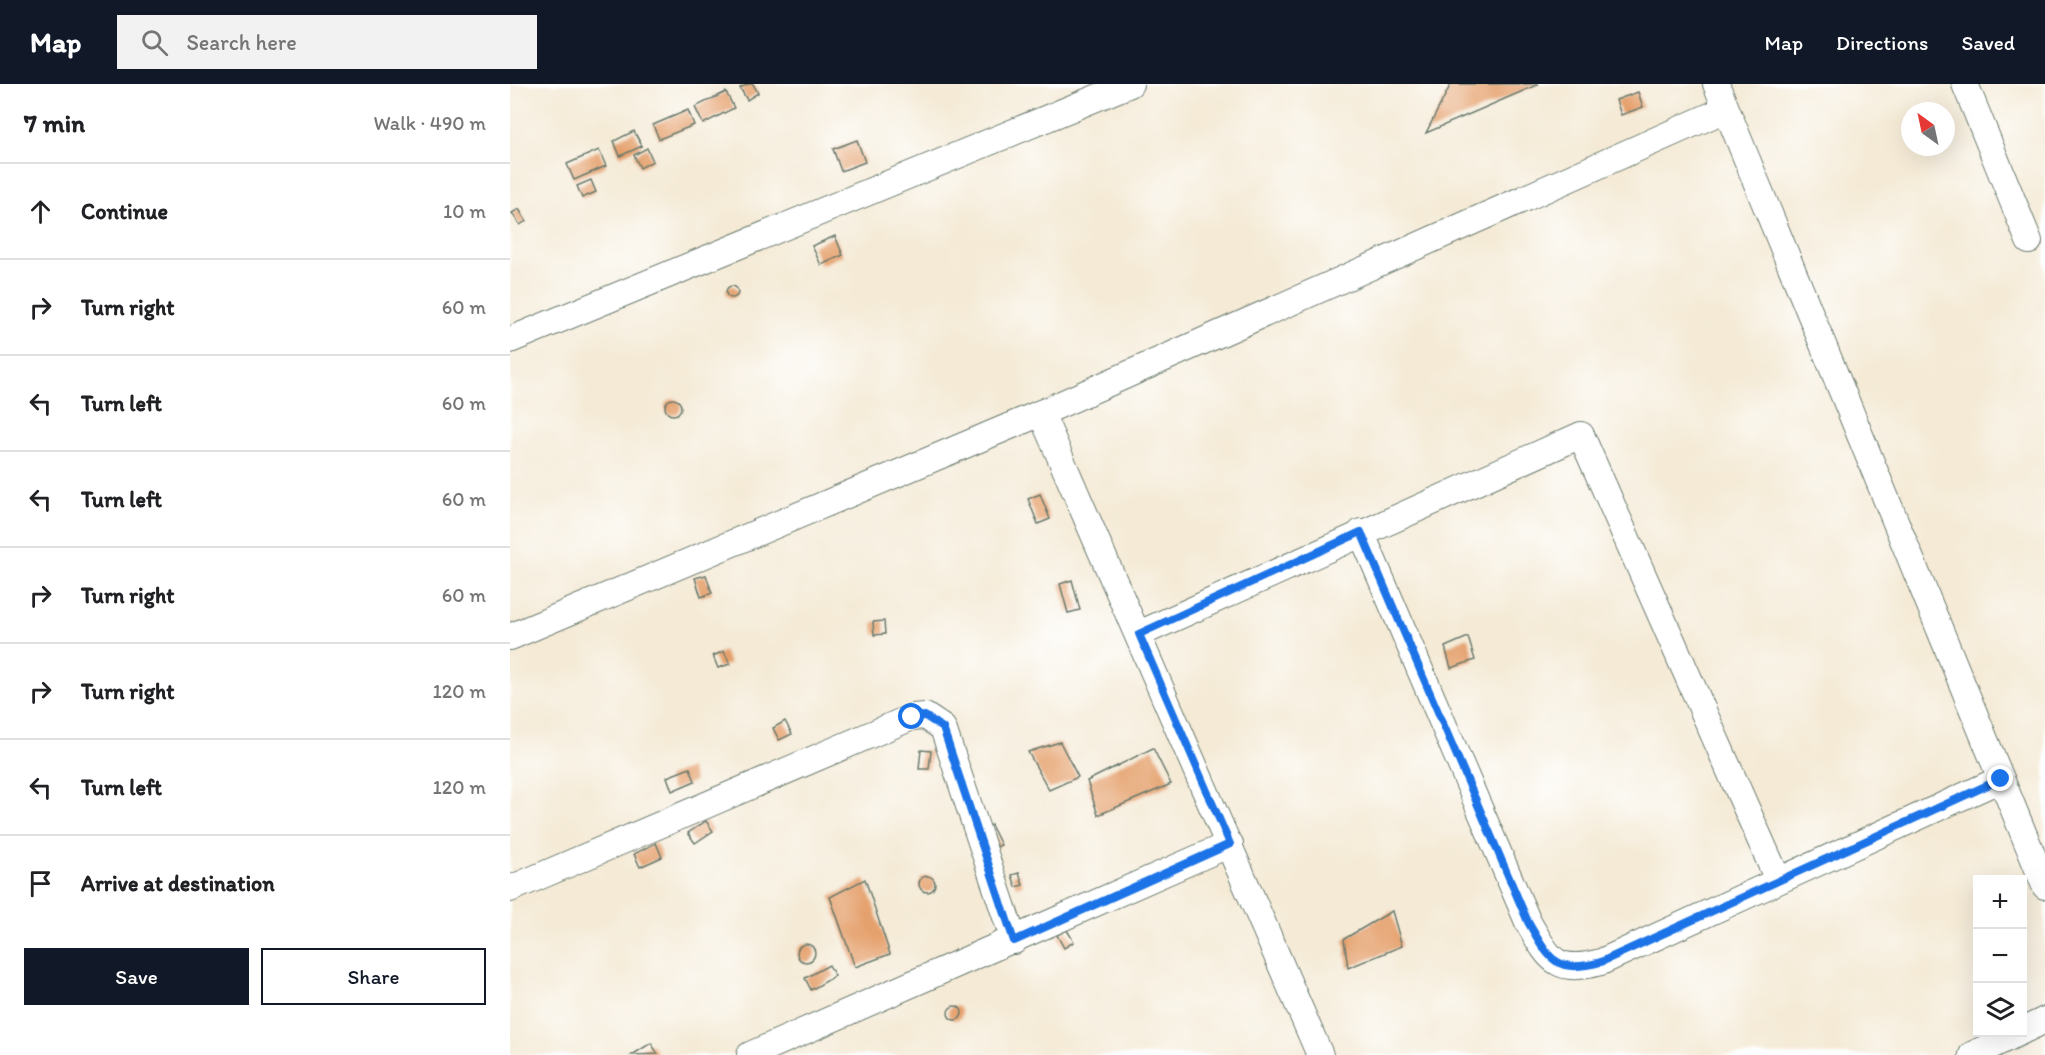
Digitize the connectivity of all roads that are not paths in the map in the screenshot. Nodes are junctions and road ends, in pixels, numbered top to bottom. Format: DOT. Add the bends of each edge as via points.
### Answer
graph roads {
  1 [pos="1130,84"];
  2 [pos="1716,84"];
  3 [pos="1965,84"];
  4 [pos="1726,109"];
  5 [pos="2029,241"];
  6 [pos="510,340"];
  7 [pos="1041,413"];
  8 [pos="1361,532"];
  9 [pos="1139,634"];
  10 [pos="510,637"];
  11 [pos="2001,779"];
  12 [pos="1230,844"];
  13 [pos="1778,880"];
  14 [pos="2045,886"];
  15 [pos="510,889"];
  16 [pos="1014,941"];
  17 [pos="2045,1020"];
  18 [pos="2027,1029"];
  19 [pos="2010,1037"];
  20 [pos="750,1055"];
  21 [pos="1320,1055"];
  22 [pos="1972,1055"];
  1 -- 6 [label="street"];
  2 -- 4 [label="street"];
  3 -- 5 [label="street"];
  4 -- 7 [label="street"];
  4 -- 11 [label="street"];
  7 -- 9 [label="street"];
  7 -- 10 [label="street"];
  8 -- 9 [label="street"];
  8 -- 13 [label="street" via="1528,922 1544,950 1561,965 1577,968 1601,962"];
  8 -- 13 [label="street" via="1581,435"];
  9 -- 12 [label="street"];
  11 -- 13 [label="street"];
  11 -- 14 [label="street"];
  12 -- 16 [label="street"];
  12 -- 21 [label="street"];
  15 -- 16 [label="street" via="912,717 925,716 943,728"];
  16 -- 20 [label="street"];
  17 -- 18 [label="street"];
  19 -- 22 [label="street"];
}
